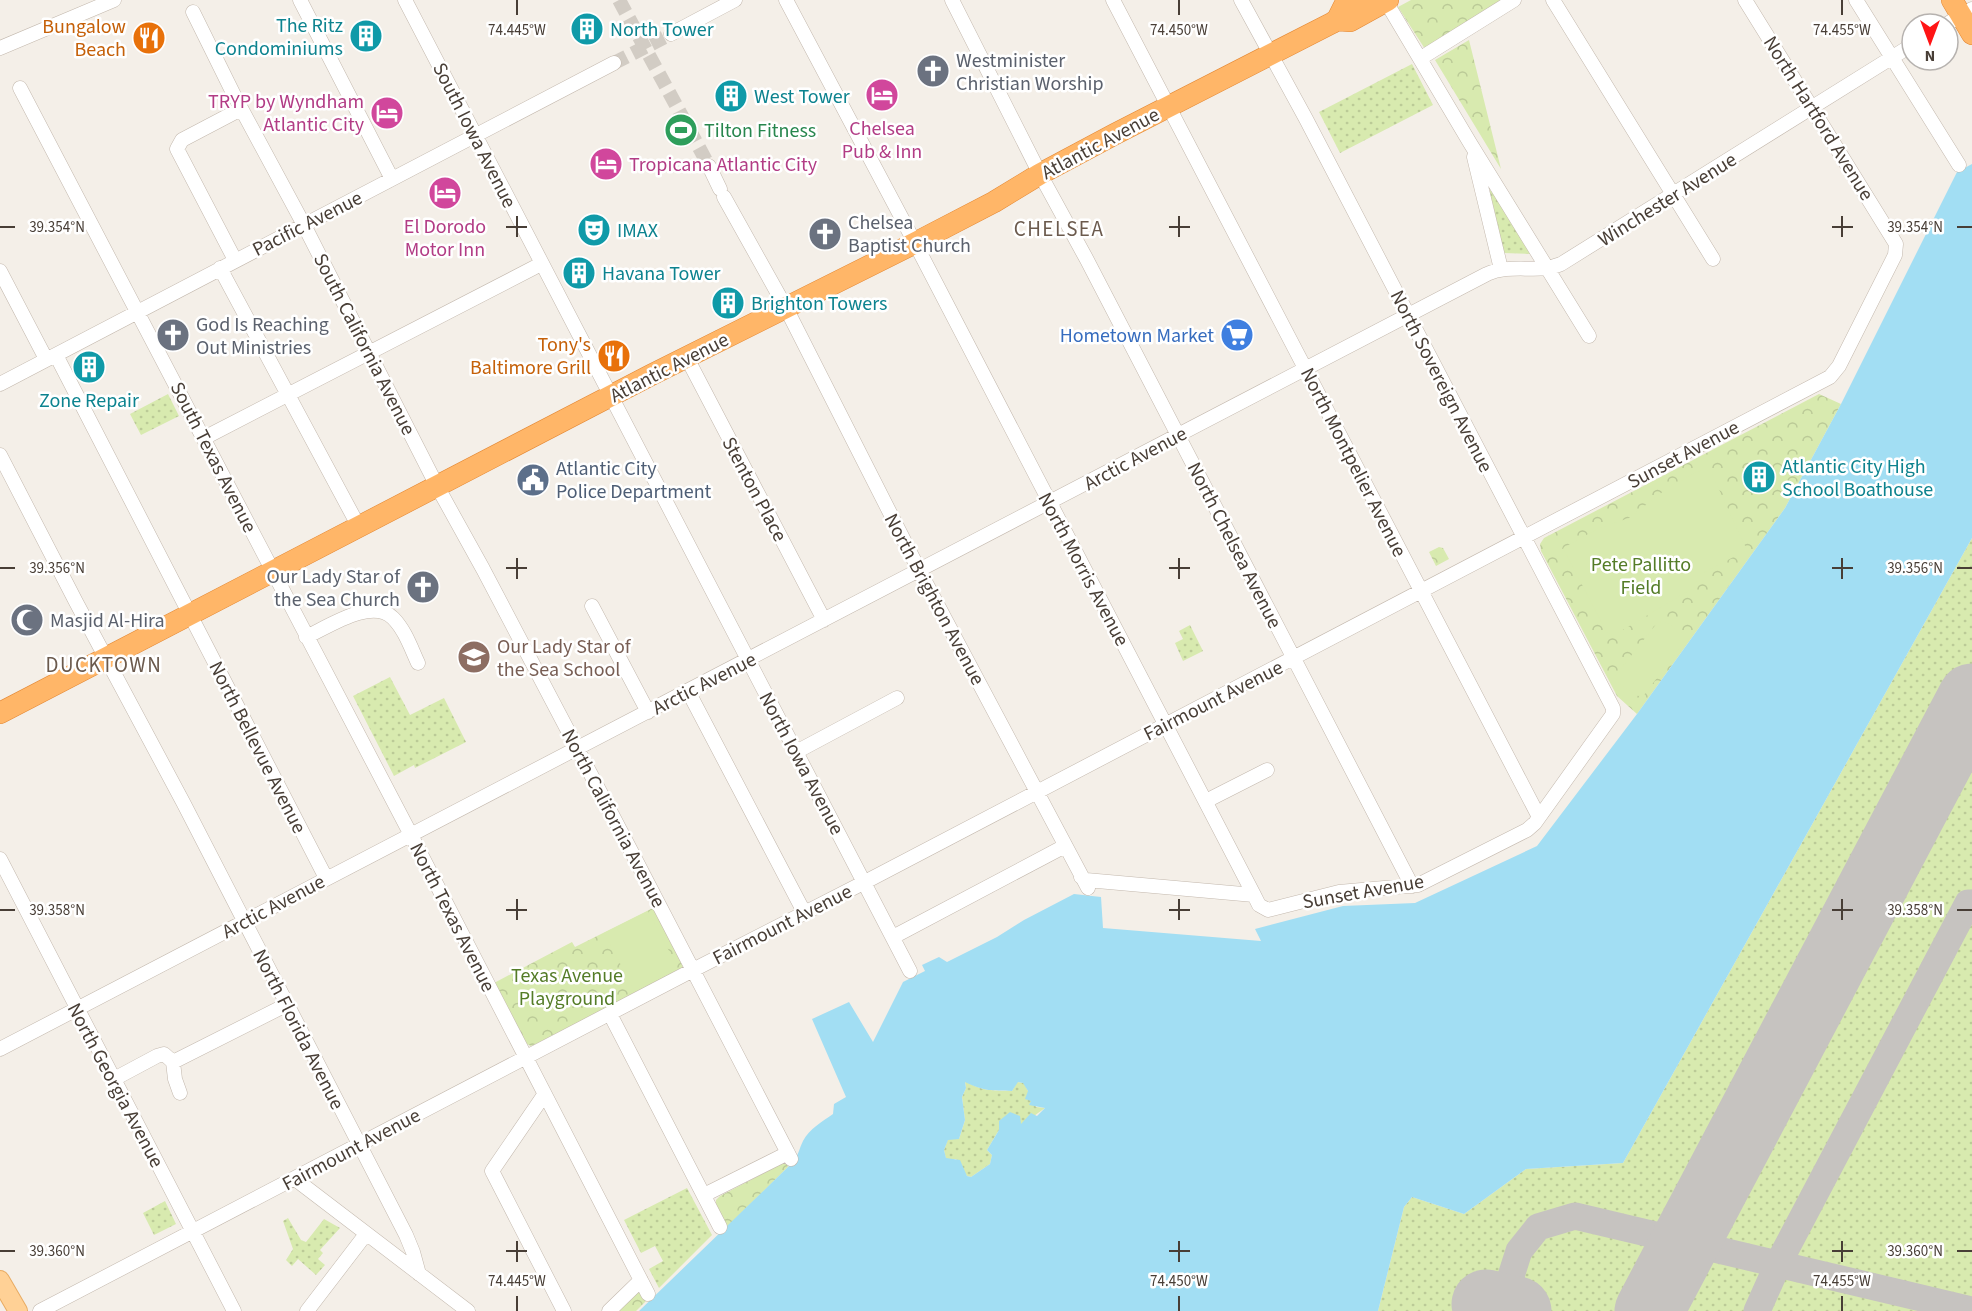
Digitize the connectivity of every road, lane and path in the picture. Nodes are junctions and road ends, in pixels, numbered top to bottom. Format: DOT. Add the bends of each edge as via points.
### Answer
graph roads {
  1 [pos="114,0"];
  2 [pos="300,0"];
  3 [pos="405,0"];
  4 [pos="735,0"];
  5 [pos="786,0"];
  6 [pos="952,0"];
  7 [pos="1113,0"];
  8 [pos="1241,0"];
  9 [pos="1356,0"];
  10 [pos="1386,0"];
  11 [pos="1514,0"];
  12 [pos="1552,0"];
  13 [pos="1744,0"];
  14 [pos="1856,0"];
  15 [pos="193,12"];
  16 [pos="1960,15"];
  17 [pos="1338,20"];
  18 [pos="671,34"];
  19 [pos="1972,34"];
  20 [pos="0,48"];
  21 [pos="1900,53"];
  22 [pos="1271,54"];
  23 [pos="1421,58"];
  24 [pos="1892,58"];
  25 [pos="614,63"];
  26 [pos="20,88"];
  27 [pos="1169,107"];
  28 [pos="1812,108"];
  29 [pos="241,109"];
  30 [pos="474,136"];
  31 [pos="1470,143"];
  32 [pos="1959,165"];
  33 [pos="709,166"];
  34 [pos="1040,174"];
  35 [pos="392,179"];
  36 [pos="1674,194"];
  37 [pos="304,225"];
  38 [pos="915,243"];
  39 [pos="1713,259"];
  40 [pos="235,260"];
  41 [pos="541,264"];
  42 [pos="220,268"];
  43 [pos="1501,269"];
  44 [pos="1548,269"];
  45 [pos="0,271"];
  46 [pos="786,308"];
  47 [pos="138,311"];
  48 [pos="1408,315"];
  49 [pos="1590,336"];
  50 [pos="370,352"];
  51 [pos="51,357"];
  52 [pos="687,358"];
  53 [pos="1839,366"];
  54 [pos="1305,369"];
  55 [pos="0,384"];
  56 [pos="288,395"];
  57 [pos="611,397"];
  58 [pos="1178,435"];
  59 [pos="204,438"];
  60 [pos="0,455"];
  61 [pos="437,486"];
  62 [pos="1049,502"];
  63 [pos="358,527"];
  64 [pos="1524,537"];
  65 [pos="919,570"];
  66 [pos="273,572"];
  67 [pos="1421,591"];
  68 [pos="592,606"];
  69 [pos="190,615"];
  70 [pos="824,620"];
  71 [pos="306,637"];
  72 [pos="1294,658"];
  73 [pos="106,659"];
  74 [pos="748,660"];
  75 [pos="418,663"];
  76 [pos="688,692"];
  77 [pos="897,698"];
  78 [pos="1612,708"];
  79 [pos="648,712"];
  80 [pos="0,713"];
  81 [pos="1166,724"];
  82 [pos="578,749"];
  83 [pos="796,752"];
  84 [pos="1267,770"];
  85 [pos="1037,792"];
  86 [pos="1206,801"];
  87 [pos="1539,817"];
  88 [pos="411,835"];
  89 [pos="1065,846"];
  90 [pos="0,859"];
  91 [pos="326,878"];
  92 [pos="865,882"];
  93 [pos="1084,883"];
  94 [pos="1412,886"];
  95 [pos="1254,895"];
  96 [pos="804,912"];
  97 [pos="244,921"];
  98 [pos="893,937"];
  99 [pos="693,970"];
  100 [pos="910,970"];
  101 [pos="286,1005"];
  102 [pos="77,1009"];
  103 [pos="610,1014"];
  104 [pos="0,1049"];
  105 [pos="525,1058"];
  106 [pos="173,1062"];
  107 [pos="114,1079"];
  108 [pos="180,1093"];
  109 [pos="544,1095"];
  110 [pos="358,1145"];
  111 [pos="295,1179"];
  112 [pos="704,1195"];
  113 [pos="720,1227"];
  114 [pos="192,1232"];
  115 [pos="366,1234"];
  116 [pos="419,1274"];
  117 [pos="0,1280"];
  118 [pos="641,1280"];
  119 [pos="648,1294"];
  120 [pos="18,1311"];
  121 [pos="40,1311"];
  122 [pos="234,1311"];
  123 [pos="307,1311"];
  124 [pos="468,1311"];
  125 [pos="564,1311"];
  126 [pos="609,1311"];
  1 -- 20 [label="street"];
  2 -- 35 [label="street"];
  3 -- 30 [label="street, South Iowa Avenue"];
  4 -- 18 [label="street"];
  5 -- 38 [label="street, North Morris Avenue"];
  6 -- 34 [label="street, North Chelsea Avenue"];
  7 -- 27 [label="street, North Montpelier Avenue"];
  8 -- 22 [label="street, North Sovereign Avenue"];
  9 -- 17 [label="highway, Atlantic Avenue" via="1344,6"];
  10 -- 17 [label="highway, Atlantic Avenue" via="1350,21"];
  10 -- 23 [label="street"];
  11 -- 23 [label="street"];
  12 -- 36 [label="street"];
  13 -- 28 [label="street, North Hartford Avenue"];
  14 -- 24 [label="street"];
  15 -- 29 [label="street, South California Avenue"];
  16 -- 19 [label="highway"];
  17 -- 22 [label="highway, Atlantic Avenue"];
  21 -- 24 [label="street, Winchester Avenue"];
  22 -- 27 [label="highway, Atlantic Avenue"];
  22 -- 48 [label="street, North Sovereign Avenue"];
  23 -- 31 [label="street"];
  24 -- 28 [label="street, Winchester Avenue"];
  24 -- 32 [label="street"];
  25 -- 30 [label="street, Pacific Avenue"];
  26 -- 47 [label="street, South Texas Avenue"];
  27 -- 34 [label="highway, Atlantic Avenue"];
  27 -- 54 [label="street, North Montpelier Avenue"];
  28 -- 36 [label="street, Winchester Avenue"];
  28 -- 53 [label="street, North Hartford Avenue" via="1896,248"];
  29 -- 37 [label="street, South California Avenue"];
  29 -- 40 [label="street" via="182,140 177,149"];
  30 -- 35 [label="street, Pacific Avenue"];
  30 -- 41 [label="street, South Iowa Avenue"];
  31 -- 43 [label="street"];
  31 -- 44 [label="street"];
  33 -- 46 [label="street, North Brighton Avenue"];
  34 -- 38 [label="highway, Atlantic Avenue"];
  34 -- 58 [label="street, North Chelsea Avenue"];
  35 -- 37 [label="street, Pacific Avenue"];
  36 -- 39 [label="street"];
  36 -- 44 [label="street, Winchester Avenue"];
  37 -- 40 [label="street, Pacific Avenue"];
  37 -- 50 [label="street, South California Avenue"];
  38 -- 46 [label="highway, Atlantic Avenue"];
  38 -- 62 [label="street, North Morris Avenue"];
  40 -- 42 [label="street, Pacific Avenue"];
  41 -- 50 [label="street"];
  41 -- 57 [label="street, South Iowa Avenue"];
  42 -- 47 [label="street, Pacific Avenue"];
  42 -- 56 [label="street"];
  43 -- 44 [label="street, Winchester Avenue"];
  43 -- 48 [label="street, Winchester Avenue"];
  44 -- 49 [label="street"];
  45 -- 51 [label="street, North Bellevue Avenue"];
  46 -- 52 [label="highway, Atlantic Avenue"];
  46 -- 65 [label="street, North Brighton Avenue"];
  47 -- 51 [label="street, Pacific Avenue"];
  47 -- 59 [label="street, South Texas Avenue"];
  48 -- 54 [label="street, Arctic Avenue"];
  48 -- 64 [label="street, North Sovereign Avenue"];
  50 -- 56 [label="street"];
  50 -- 61 [label="street, South California Avenue"];
  51 -- 55 [label="street, Pacific Avenue"];
  51 -- 69 [label="street, North Bellevue Avenue"];
  52 -- 57 [label="highway, Atlantic Avenue"];
  52 -- 70 [label="street, Stenton Place"];
  53 -- 64 [label="street, Sunset Avenue" via="1826,379"];
  54 -- 58 [label="street, Arctic Avenue"];
  54 -- 67 [label="street, North Montpelier Avenue"];
  56 -- 59 [label="street"];
  56 -- 63 [label="street"];
  57 -- 61 [label="highway, Atlantic Avenue"];
  57 -- 74 [label="street, North Iowa Avenue"];
  58 -- 62 [label="street, Arctic Avenue"];
  58 -- 72 [label="street, North Chelsea Avenue"];
  59 -- 66 [label="street, South Texas Avenue"];
  60 -- 73 [label="street, North Florida Avenue"];
  61 -- 63 [label="highway, Atlantic Avenue"];
  61 -- 82 [label="street, North California Avenue"];
  62 -- 65 [label="street, Arctic Avenue"];
  62 -- 81 [label="street, North Morris Avenue"];
  63 -- 66 [label="highway, Atlantic Avenue"];
  64 -- 67 [label="street, Fairmount Avenue"];
  64 -- 78 [label="street, North Sovereign Avenue"];
  65 -- 70 [label="street, Arctic Avenue"];
  65 -- 85 [label="street, North Brighton Avenue"];
  66 -- 69 [label="highway, Atlantic Avenue"];
  66 -- 71 [label="street, North Texas Avenue"];
  67 -- 72 [label="street, Fairmount Avenue"];
  67 -- 87 [label="street, North Montpelier Avenue"];
  68 -- 79 [label="street"];
  69 -- 73 [label="highway, Atlantic Avenue"];
  69 -- 91 [label="street, North Bellevue Avenue"];
  70 -- 74 [label="street, Arctic Avenue"];
  71 -- 75 [label="street" via="356,613 385,612 397,622"];
  71 -- 88 [label="street, North Texas Avenue"];
  72 -- 81 [label="street, Fairmount Avenue"];
  72 -- 94 [label="street, North Chelsea Avenue"];
  73 -- 80 [label="highway, Atlantic Avenue"];
  73 -- 97 [label="street, North Florida Avenue"];
  74 -- 76 [label="street, Arctic Avenue"];
  74 -- 83 [label="street, North Iowa Avenue"];
  76 -- 79 [label="street, Arctic Avenue"];
  76 -- 96 [label="street"];
  77 -- 83 [label="street"];
  78 -- 87 [label="street, Sunset Avenue" via="1612,717"];
  79 -- 82 [label="street, Arctic Avenue"];
  81 -- 85 [label="street, Fairmount Avenue"];
  81 -- 86 [label="street, North Morris Avenue"];
  82 -- 88 [label="street, Arctic Avenue"];
  82 -- 99 [label="street, North California Avenue"];
  83 -- 92 [label="street, North Iowa Avenue"];
  84 -- 86 [label="street"];
  85 -- 89 [label="street, North Brighton Avenue"];
  85 -- 92 [label="street, Fairmount Avenue"];
  86 -- 95 [label="street, North Morris Avenue"];
  87 -- 94 [label="street, Sunset Avenue" via="1527,830"];
  88 -- 91 [label="street, Arctic Avenue"];
  88 -- 105 [label="street, North Texas Avenue"];
  89 -- 93 [label="street, North Brighton Avenue"];
  89 -- 98 [label="street"];
  90 -- 102 [label="street, North Georgia Avenue"];
  91 -- 97 [label="street, Arctic Avenue"];
  92 -- 96 [label="street, Fairmount Avenue"];
  92 -- 98 [label="street, North Iowa Avenue"];
  93 -- 95 [label="street, Sunset Avenue" via="1086,880"];
  94 -- 95 [label="street, Sunset Avenue" via="1340,892 1268,910 1259,905"];
  96 -- 99 [label="street, Fairmount Avenue"];
  97 -- 101 [label="street, North Florida Avenue"];
  97 -- 102 [label="street, Arctic Avenue"];
  98 -- 100 [label="street, North Iowa Avenue"];
  99 -- 103 [label="street, Fairmount Avenue"];
  99 -- 112 [label="street, North California Avenue" via="789,1156"];
  101 -- 106 [label="street"];
  101 -- 110 [label="street, North Florida Avenue"];
  102 -- 104 [label="street, Arctic Avenue"];
  102 -- 107 [label="street, North Georgia Avenue"];
  103 -- 105 [label="street, Fairmount Avenue"];
  103 -- 112 [label="street"];
  105 -- 109 [label="street, North Texas Avenue"];
  105 -- 110 [label="street, Fairmount Avenue"];
  106 -- 107 [label="street" via="164,1054 157,1056"];
  106 -- 108 [label="street"];
  107 -- 114 [label="street, North Georgia Avenue"];
  109 -- 118 [label="street, North Texas Avenue"];
  109 -- 125 [label="street" via="492,1172"];
  110 -- 111 [label="street, Fairmount Avenue"];
  110 -- 116 [label="street, North Florida Avenue" via="410,1243"];
  111 -- 114 [label="street, Fairmount Avenue"];
  111 -- 115 [label="street"];
  112 -- 113 [label="street"];
  114 -- 121 [label="street, Fairmount Avenue"];
  114 -- 122 [label="street, North Georgia Avenue"];
  115 -- 116 [label="street"];
  115 -- 123 [label="street"];
  116 -- 124 [label="street"];
  117 -- 120 [label="main road"];
  118 -- 119 [label="street, North Texas Avenue"];
  118 -- 126 [label="street"];
}
